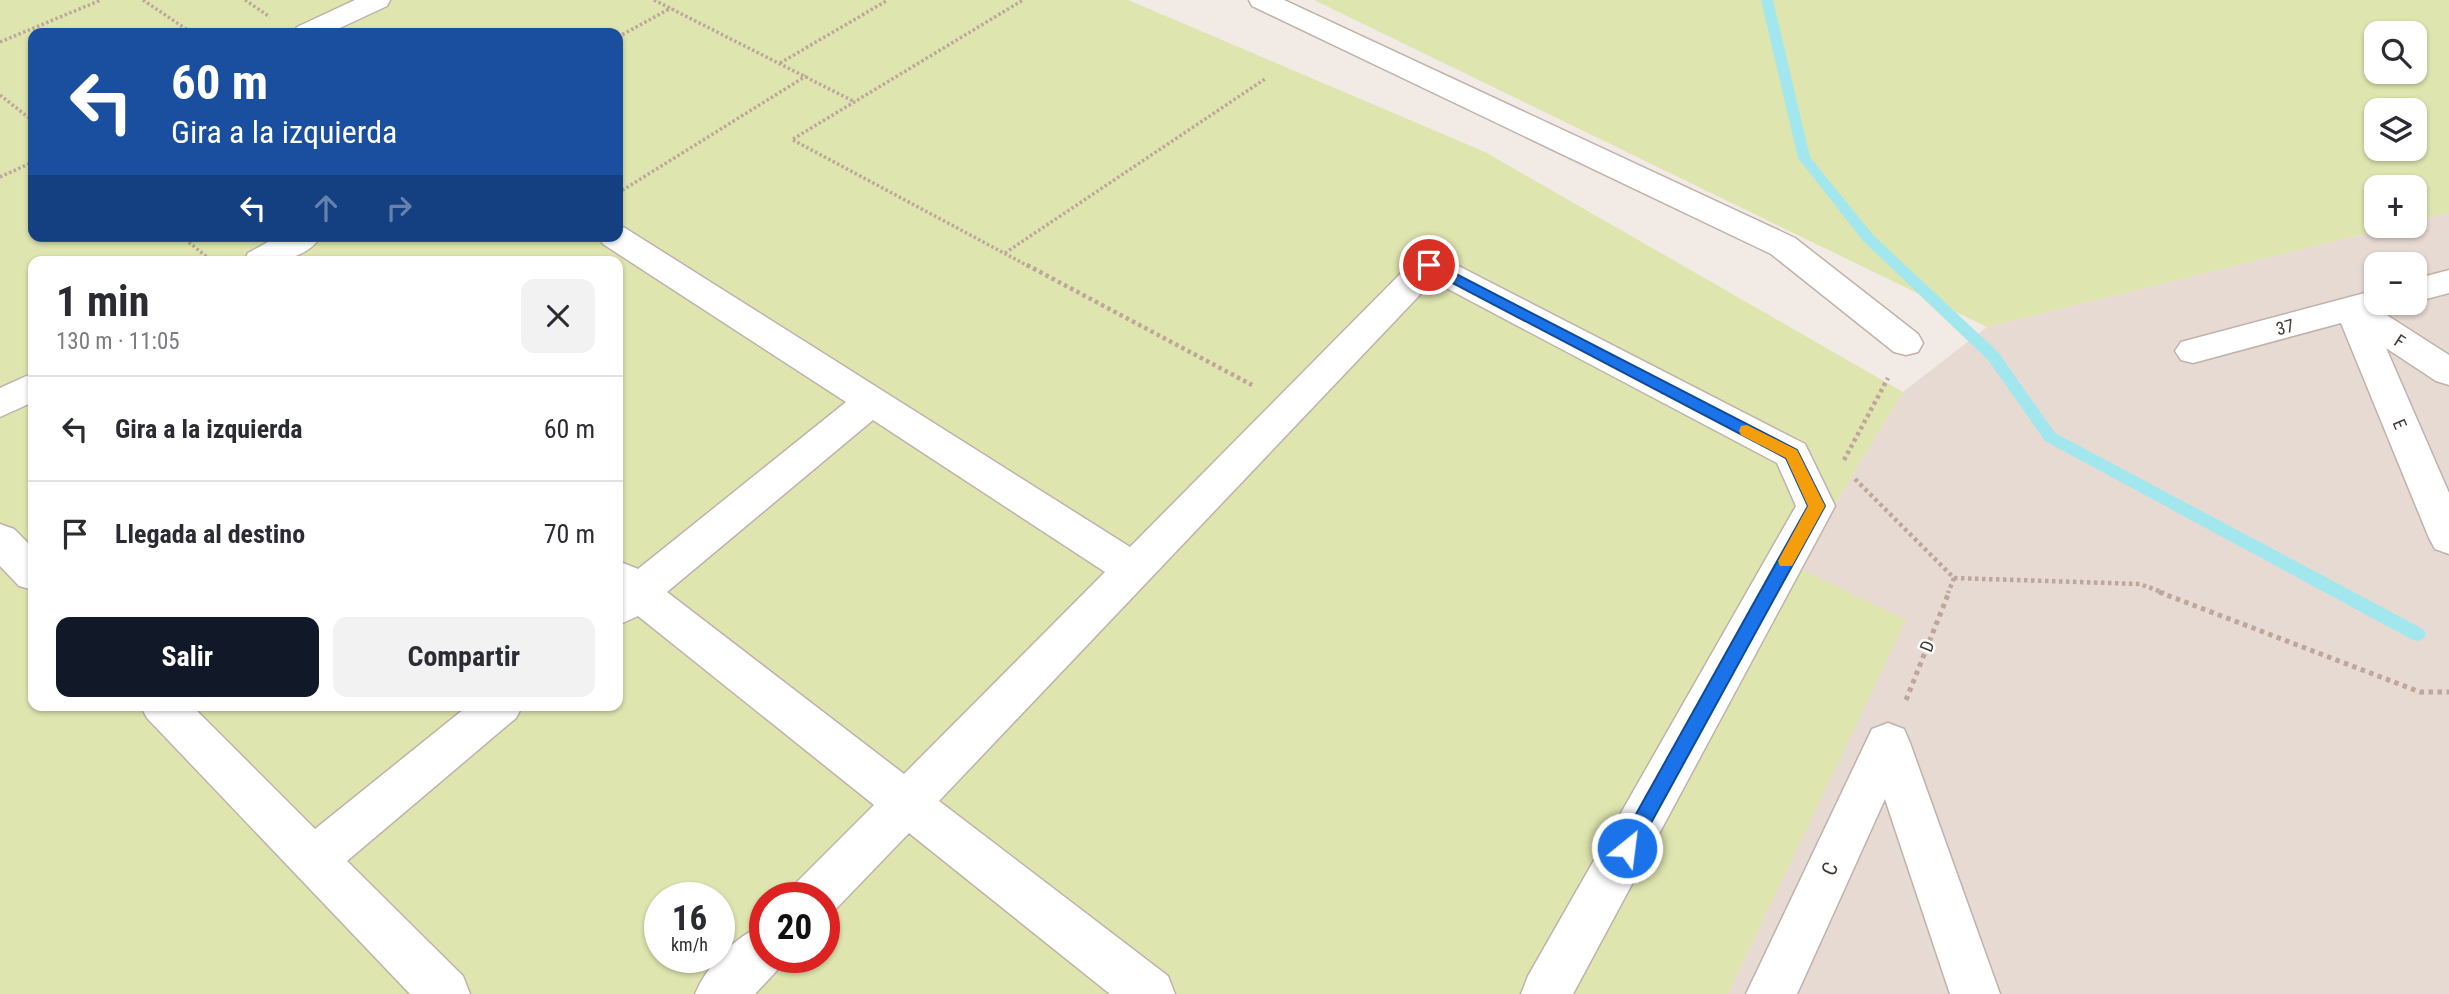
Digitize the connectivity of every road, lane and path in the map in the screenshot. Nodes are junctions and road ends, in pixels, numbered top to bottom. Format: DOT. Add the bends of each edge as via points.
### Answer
graph roads {
  1 [pos="101,0"];
  2 [pos="143,0"];
  3 [pos="377,0"];
  4 [pos="654,0"];
  5 [pos="888,0"];
  6 [pos="1023,0"];
  7 [pos="1262,0"];
  8 [pos="671,8"];
  9 [pos="34,28"];
  10 [pos="185,28"];
  11 [pos="318,28"];
  12 [pos="28,30"];
  13 [pos="623,34"];
  14 [pos="0,42"];
  15 [pos="779,63"];
  16 [pos="806,76"];
  17 [pos="1265,79"];
  18 [pos="0,95"];
  19 [pos="855,102"];
  20 [pos="28,117"];
  21 [pos="28,164"];
  22 [pos="0,177"];
  23 [pos="623,190"];
  24 [pos="188,242"];
  25 [pos="294,242"];
  26 [pos="623,242"];
  27 [pos="1005,253"];
  28 [pos="206,256"];
  29 [pos="269,256"];
  30 [pos="2449,281"];
  31 [pos="2427,287"];
  32 [pos="2364,306"];
  33 [pos="2367,315"];
  34 [pos="2376,315"];
  35 [pos="1906,343"];
  36 [pos="2193,351"];
  37 [pos="2449,372"];
  38 [pos="28,389"];
  39 [pos="872,401"];
  40 [pos="0,404"];
  41 [pos="1292,406"];
  42 [pos="1841,465"];
  43 [pos="1850,474"];
  44 [pos="2449,538"];
  45 [pos="0,540"];
  46 [pos="28,569"];
  47 [pos="1133,569"];
  48 [pos="1954,578"];
  49 [pos="625,593"];
  50 [pos="2449,692"];
  51 [pos="168,711"];
  52 [pos="494,711"];
  53 [pos="1888,743"];
  54 [pos="906,803"];
  55 [pos="313,860"];
  56 [pos="829,882"];
  57 [pos="749,964"];
  58 [pos="445,994"];
  59 [pos="720,994"];
  60 [pos="1150,994"];
  61 [pos="1546,994"];
  62 [pos="1771,994"];
  63 [pos="1975,994"];
  1 -- 9 [label="path"];
  2 -- 10 [label="path"];
  3 -- 11 [label="street"];
  4 -- 8 [label="path"];
  5 -- 15 [label="path"];
  6 -- 19 [label="path"];
  7 -- 35 [label="street" via="1783,246"];
  8 -- 13 [label="path"];
  8 -- 15 [label="path"];
  12 -- 14 [label="path"];
  15 -- 16 [label="path"];
  16 -- 19 [label="path"];
  16 -- 23 [label="path"];
  17 -- 27 [label="path"];
  18 -- 20 [label="path"];
  19 -- 27 [label="path" via="793,139"];
  21 -- 22 [label="path"];
  24 -- 28 [label="path"];
  25 -- 29 [label="street"];
  26 -- 39 [label="street"];
  27 -- 41 [label="path"];
  30 -- 31 [label="street"];
  32 -- 36 [label="street, 37"];
  33 -- 44 [label="street, E"];
  34 -- 37 [label="street, F"];
  35 -- 42 [label="path"];
  38 -- 40 [label="street"];
  39 -- 47 [label="street"];
  39 -- 49 [label="street"];
  41 -- 47 [label="street"];
  41 -- 61 [label="street" via="1429,265 1792,454 1816,506"];
  43 -- 48 [label="path"];
  45 -- 46 [label="street"];
  47 -- 54 [label="street"];
  48 -- 50 [label="path" via="2140,584 2420,692"];
  48 -- 53 [label="path, D"];
  49 -- 54 [label="street"];
  51 -- 55 [label="street"];
  52 -- 55 [label="street"];
  53 -- 62 [label="street, C"];
  53 -- 63 [label="street"];
  54 -- 56 [label="street"];
  54 -- 60 [label="street"];
  55 -- 58 [label="street"];
  57 -- 59 [label="street"];
}
